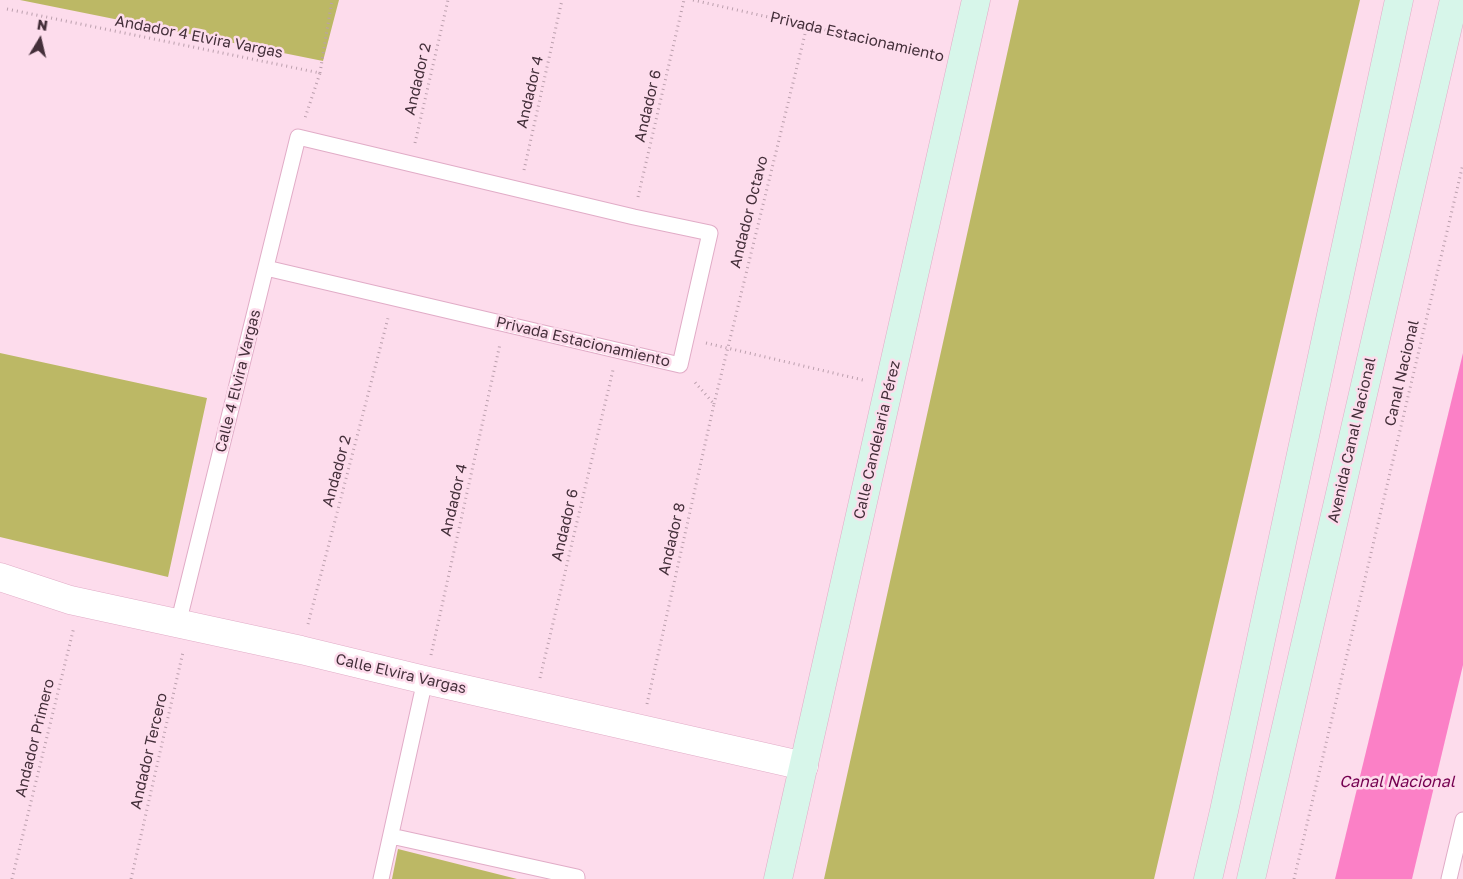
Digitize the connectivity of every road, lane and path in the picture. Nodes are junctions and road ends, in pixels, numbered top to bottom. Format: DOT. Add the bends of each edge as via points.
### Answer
graph roads {
  1 [pos="332,0"];
  2 [pos="448,0"];
  3 [pos="562,0"];
  4 [pos="684,0"];
  5 [pos="693,0"];
  6 [pos="976,0"];
  7 [pos="1398,0"];
  8 [pos="1454,0"];
  9 [pos="7,9"];
  10 [pos="806,26"];
  11 [pos="962,61"];
  12 [pos="320,73"];
  13 [pos="298,137"];
  14 [pos="410,163"];
  15 [pos="1463,164"];
  16 [pos="519,189"];
  17 [pos="634,217"];
  18 [pos="266,268"];
  19 [pos="394,298"];
  20 [pos="504,324"];
  21 [pos="686,338"];
  22 [pos="727,348"];
  23 [pos="618,350"];
  24 [pos="680,365"];
  25 [pos="889,386"];
  26 [pos="714,404"];
  27 [pos="0,577"];
  28 [pos="80,602"];
  29 [pos="183,626"];
  30 [pos="301,650"];
  31 [pos="425,680"];
  32 [pos="534,705"];
  33 [pos="642,729"];
  34 [pos="804,766"];
  35 [pos="1463,820"];
  36 [pos="391,836"];
  37 [pos="12,879"];
  38 [pos="131,879"];
  39 [pos="381,879"];
  40 [pos="577,879"];
  41 [pos="778,879"];
  42 [pos="1208,879"];
  43 [pos="1251,879"];
  44 [pos="1294,879"];
  45 [pos="1449,879"];
  1 -- 12 [label="path"];
  2 -- 14 [label="path, Andador 2"];
  3 -- 16 [label="path, Andador 4"];
  4 -- 17 [label="path, Andador 6"];
  5 -- 10 [label="path, Privada Estacionamiento"];
  6 -- 11 [label="main road, Calle Candelaria Pérez"];
  7 -- 42 [label="main road"];
  8 -- 43 [label="main road, Avenida Canal Nacional"];
  9 -- 12 [label="path, Andador 4 Elvira Vargas"];
  10 -- 11 [label="path, Privada Estacionamiento"];
  10 -- 22 [label="path, Andador Octavo"];
  11 -- 25 [label="main road, Calle Candelaria Pérez"];
  12 -- 13 [label="path"];
  13 -- 14 [label="lane, Privada Estacionamiento"];
  13 -- 18 [label="lane, Calle 4 Elvira Vargas"];
  14 -- 16 [label="lane, Privada Estacionamiento"];
  15 -- 44 [label="path, Canal Nacional"];
  16 -- 17 [label="lane, Privada Estacionamiento"];
  17 -- 21 [label="lane, Privada Estacionamiento" via="710,233"];
  18 -- 19 [label="lane, Privada Estacionamiento"];
  18 -- 29 [label="lane, Calle 4 Elvira Vargas"];
  19 -- 20 [label="lane, Privada Estacionamiento"];
  19 -- 30 [label="path, Andador 2"];
  20 -- 23 [label="lane, Privada Estacionamiento"];
  20 -- 31 [label="path, Andador 4"];
  21 -- 22 [label="path"];
  21 -- 24 [label="lane, Privada Estacionamiento"];
  22 -- 25 [label="path"];
  22 -- 26 [label="path, Andador Octavo"];
  23 -- 24 [label="lane, Privada Estacionamiento"];
  23 -- 32 [label="path, Andador 6"];
  24 -- 26 [label="path"];
  25 -- 34 [label="main road, Calle Candelaria Pérez"];
  26 -- 33 [label="path, Andador 8"];
  27 -- 28 [label="street, Calle Elvira Vargas"];
  28 -- 29 [label="street, Calle Elvira Vargas"];
  28 -- 37 [label="path, Andador Primero"];
  29 -- 30 [label="street, Calle Elvira Vargas"];
  29 -- 38 [label="path, Andador Tercero"];
  30 -- 31 [label="street, Calle Elvira Vargas"];
  31 -- 32 [label="street, Calle Elvira Vargas"];
  31 -- 36 [label="lane"];
  32 -- 33 [label="street, Calle Elvira Vargas"];
  33 -- 34 [label="street, Calle Elvira Vargas"];
  34 -- 41 [label="main road, Calle Candelaria Pérez"];
  35 -- 45 [label="lane"];
  36 -- 39 [label="lane"];
  36 -- 40 [label="lane"];
}
